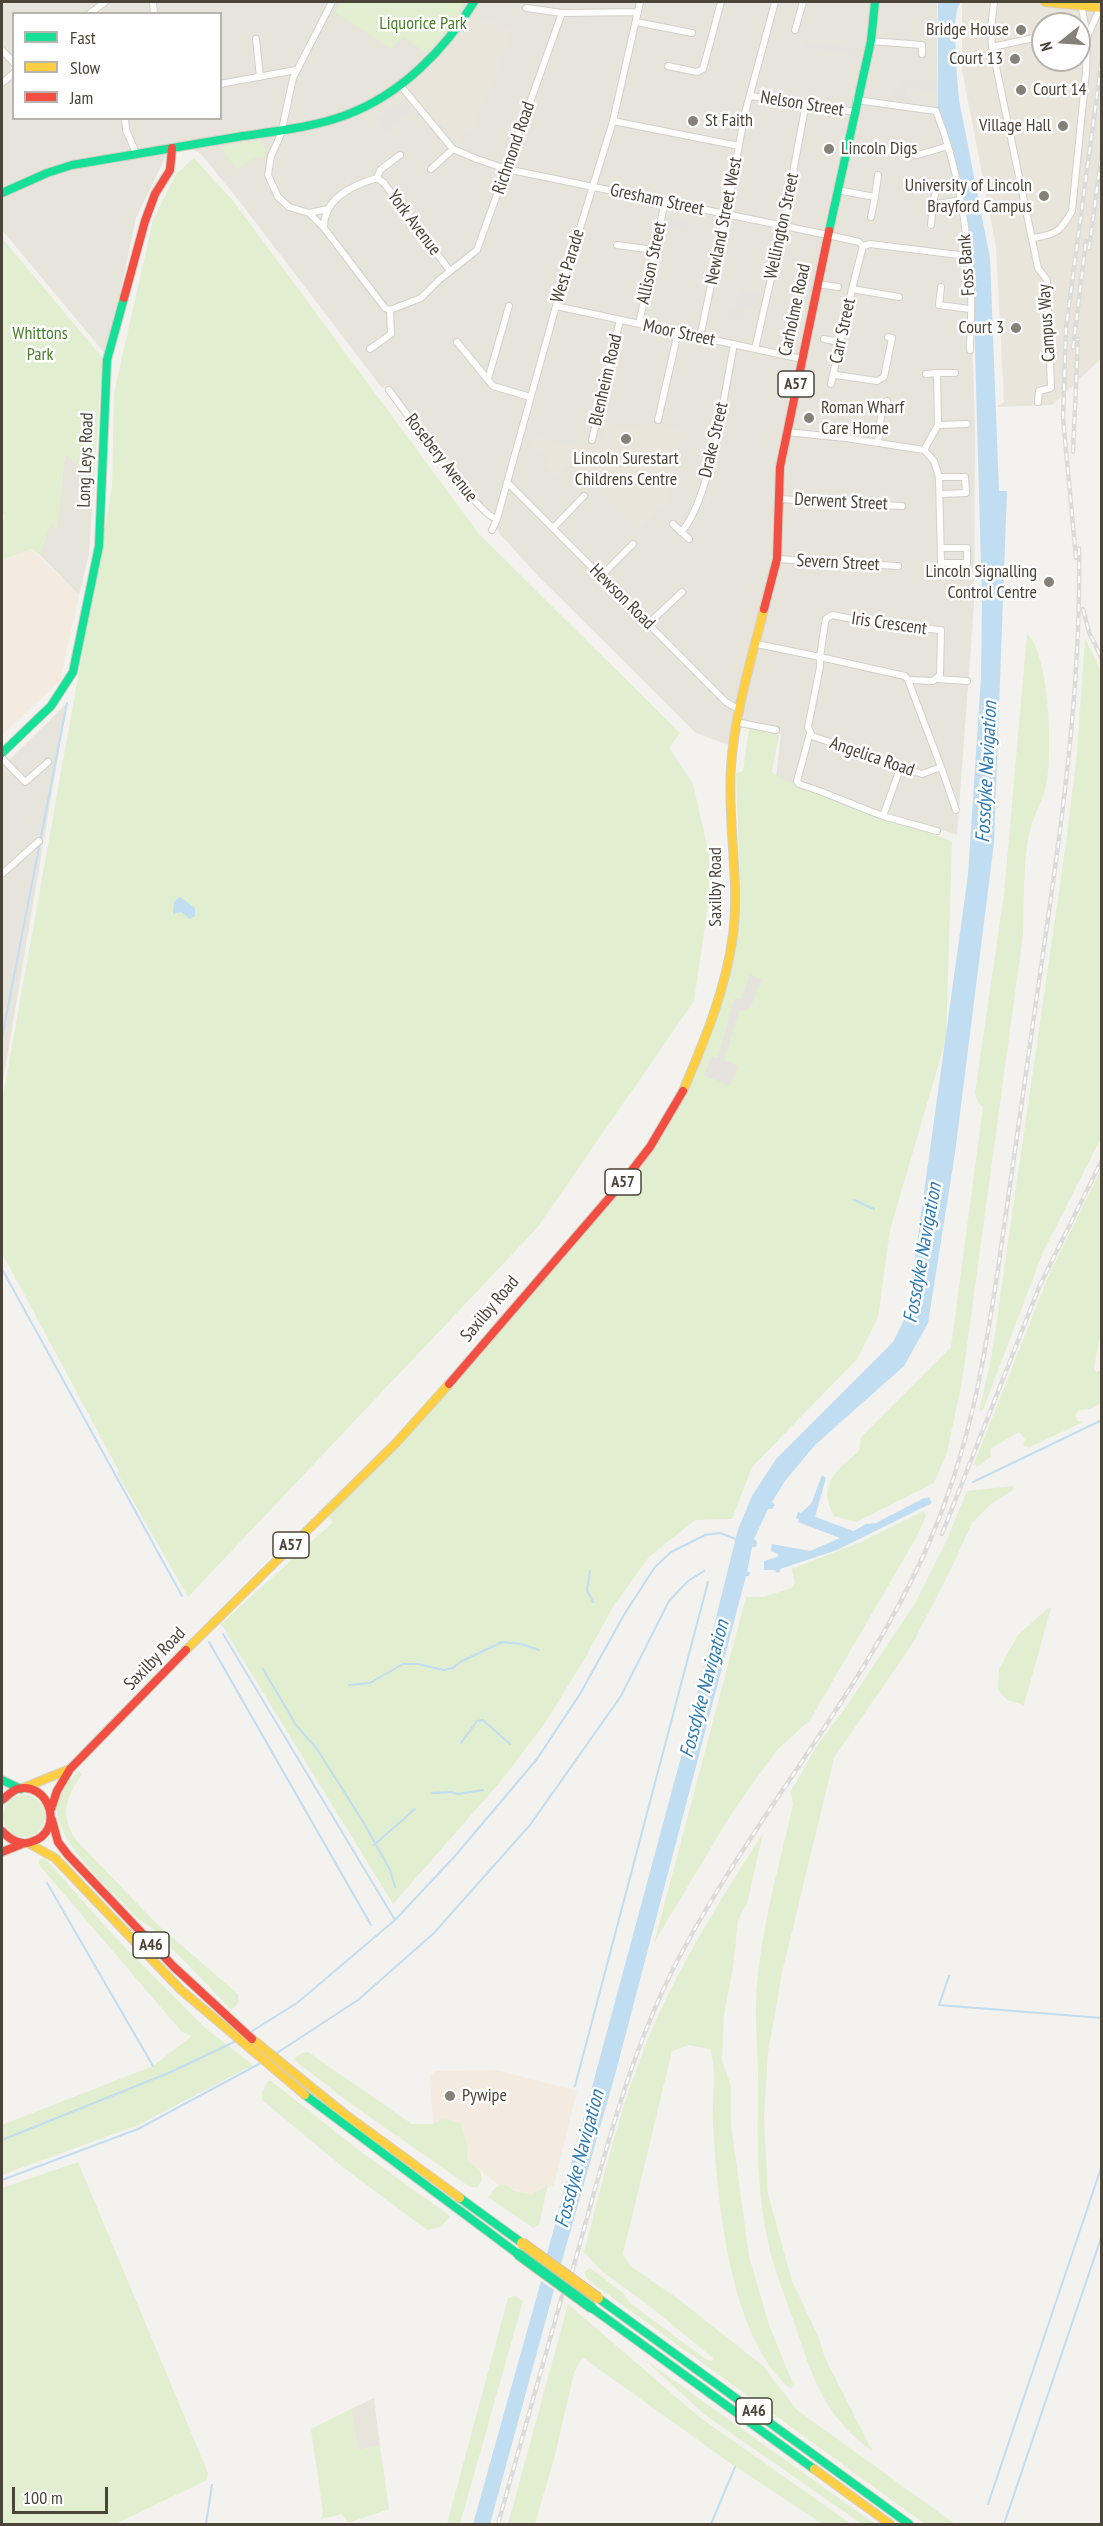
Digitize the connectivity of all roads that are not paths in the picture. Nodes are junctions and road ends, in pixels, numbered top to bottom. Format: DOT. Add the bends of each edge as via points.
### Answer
graph roads {
  1 [pos="105,2"];
  2 [pos="474,2"];
  3 [pos="640,2"];
  4 [pos="721,2"];
  5 [pos="775,2"];
  6 [pos="803,2"];
  7 [pos="875,2"];
  8 [pos="994,2"];
  9 [pos="1045,2"];
  10 [pos="331,3"];
  11 [pos="526,8"];
  12 [pos="1082,8"];
  13 [pos="1101,8"];
  14 [pos="92,12"];
  15 [pos="638,12"];
  16 [pos="1083,12"];
  17 [pos="562,13"];
  18 [pos="636,22"];
  19 [pos="1091,29"];
  20 [pos="795,30"];
  21 [pos="692,33"];
  22 [pos="256,39"];
  23 [pos="1031,39"];
  24 [pos="871,41"];
  25 [pos="992,47"];
  26 [pos="921,54"];
  27 [pos="668,66"];
  28 [pos="296,70"];
  29 [pos="1086,72"];
  30 [pos="260,78"];
  31 [pos="222,84"];
  32 [pos="400,85"];
  33 [pos="750,96"];
  34 [pos="856,100"];
  35 [pos="806,103"];
  36 [pos="854,112"];
  37 [pos="125,120"];
  38 [pos="612,121"];
  39 [pos="281,130"];
  40 [pos="268,132"];
  41 [pos="276,143"];
  42 [pos="847,145"];
  43 [pos="739,146"];
  44 [pos="948,146"];
  45 [pos="172,148"];
  46 [pos="453,149"];
  47 [pos="137,154"];
  48 [pos="400,155"];
  49 [pos="431,169"];
  50 [pos="506,169"];
  51 [pos="878,175"];
  52 [pos="376,178"];
  53 [pos="592,186"];
  54 [pos="837,190"];
  55 [pos="2,193"];
  56 [pos="934,194"];
  57 [pos="874,196"];
  58 [pos="960,200"];
  59 [pos="664,201"];
  60 [pos="933,205"];
  61 [pos="328,209"];
  62 [pos="309,213"];
  63 [pos="726,214"];
  64 [pos="871,217"];
  65 [pos="931,225"];
  66 [pos="783,226"];
  67 [pos="324,228"];
  68 [pos="828,235"];
  69 [pos="1034,238"];
  70 [pos="617,245"];
  71 [pos="864,246"];
  72 [pos="654,250"];
  73 [pos="967,256"];
  74 [pos="450,271"];
  75 [pos="818,284"];
  76 [pos="838,287"];
  77 [pos="941,287"];
  78 [pos="852,289"];
  79 [pos="899,297"];
  80 [pos="508,306"];
  81 [pos="556,306"];
  82 [pos="970,309"];
  83 [pos="390,310"];
  84 [pos="620,320"];
  85 [pos="639,324"];
  86 [pos="678,332"];
  87 [pos="699,337"];
  88 [pos="888,337"];
  89 [pos="824,339"];
  90 [pos="457,342"];
  91 [pos="840,342"];
  92 [pos="734,344"];
  93 [pos="755,349"];
  94 [pos="370,350"];
  95 [pos="970,350"];
  96 [pos="802,359"];
  97 [pos="834,372"];
  98 [pos="955,373"];
  99 [pos="926,374"];
  100 [pos="937,374"];
  101 [pos="488,379"];
  102 [pos="831,384"];
  103 [pos="389,390"];
  104 [pos="530,397"];
  105 [pos="887,401"];
  106 [pos="1038,402"];
  107 [pos="874,403"];
  108 [pos="882,407"];
  109 [pos="658,420"];
  110 [pos="967,424"];
  111 [pos="938,425"];
  112 [pos="786,432"];
  113 [pos="592,440"];
  114 [pos="878,442"];
  115 [pos="924,450"];
  116 [pos="939,477"];
  117 [pos="507,482"];
  118 [pos="940,494"];
  119 [pos="584,496"];
  120 [pos="779,499"];
  121 [pos="902,506"];
  122 [pos="497,519"];
  123 [pos="673,524"];
  124 [pos="553,528"];
  125 [pos="492,530"];
  126 [pos="681,532"];
  127 [pos="689,539"];
  128 [pos="633,544"];
  129 [pos="941,548"];
  130 [pos="777,559"];
  131 [pos="898,566"];
  132 [pos="601,576"];
  133 [pos="682,592"];
  134 [pos="648,624"];
  135 [pos="758,644"];
  136 [pos="820,657"];
  137 [pos="937,679"];
  138 [pos="909,680"];
  139 [pos="967,681"];
  140 [pos="738,709"];
  141 [pos="736,722"];
  142 [pos="776,730"];
  143 [pos="810,733"];
  144 [pos="2,753"];
  145 [pos="2,758"];
  146 [pos="48,762"];
  147 [pos="901,766"];
  148 [pos="941,767"];
  149 [pos="731,768"];
  150 [pos="956,810"];
  151 [pos="883,816"];
  152 [pos="937,831"];
  153 [pos="39,841"];
  154 [pos="2,874"];
  155 [pos="70,1769"];
  156 [pos="2,1780"];
  157 [pos="22,1789"];
  158 [pos="2,1800"];
  159 [pos="51,1815"];
  160 [pos="2,1832"];
  161 [pos="25,1843"];
  162 [pos="2,1852"];
  163 [pos="222,2019"];
  164 [pos="285,2073"];
  165 [pos="595,2303"];
  166 [pos="890,2524"];
  167 [pos="909,2524"];
  1 -- 14 [label="street"];
  2 -- 32 [label="main road" via="441,48"];
  3 -- 15 [label="street, West Parade"];
  4 -- 27 [label="street" via="703,69 697,72"];
  5 -- 33 [label="street, Newland Street West"];
  6 -- 20 [label="street"];
  7 -- 24 [label="main road, Carholme Road / A57"];
  8 -- 25 [label="street, Campus Way"];
  9 -- 12 [label="main road"];
  10 -- 28 [label="street"];
  11 -- 17 [label="street"];
  12 -- 13 [label="main road"];
  12 -- 16 [label="street"];
  13 -- 19 [label="street"];
  15 -- 17 [label="street"];
  15 -- 18 [label="street, West Parade"];
  17 -- 50 [label="street, Richmond Road"];
  18 -- 21 [label="street"];
  18 -- 38 [label="street, West Parade"];
  22 -- 30 [label="street"];
  23 -- 25 [label="street"];
  24 -- 26 [label="street" via="922,45"];
  24 -- 34 [label="main road, Carholme Road / A57"];
  25 -- 69 [label="street, Campus Way"];
  28 -- 30 [label="street"];
  28 -- 39 [label="street"];
  29 -- 69 [label="street" via="1072,211 1059,230"];
  30 -- 31 [label="street"];
  32 -- 39 [label="main road" via="346,115"];
  32 -- 46 [label="street"];
  33 -- 35 [label="street, Nelson Street"];
  33 -- 43 [label="street, Newland Street West"];
  34 -- 36 [label="main road, Carholme Road / A57"];
  34 -- 44 [label="street, Foss Bank" via="936,111"];
  35 -- 36 [label="street, Nelson Street"];
  35 -- 66 [label="street, Wellington Street"];
  36 -- 42 [label="main road, Carholme Road / A57"];
  37 -- 47 [label="street"];
  38 -- 43 [label="street"];
  38 -- 53 [label="street, West Parade"];
  39 -- 40 [label="main road"];
  39 -- 41 [label="street"];
  40 -- 41 [label="street"];
  40 -- 45 [label="main road"];
  41 -- 62 [label="street" via="268,167 270,183 284,203"];
  42 -- 44 [label="street" via="918,155"];
  42 -- 54 [label="main road, Carholme Road / A57"];
  43 -- 63 [label="street, Newland Street West"];
  44 -- 58 [label="street, Foss Bank"];
  45 -- 47 [label="main road"];
  45 -- 144 [label="main road, Long Leys Road" via="170,170 145,221 107,360 99,546 73,672 54,704"];
  46 -- 49 [label="street"];
  46 -- 50 [label="street, Gresham Street"];
  47 -- 55 [label="main road" via="72,165"];
  48 -- 52 [label="street" via="380,170"];
  50 -- 53 [label="street, Gresham Street"];
  50 -- 74 [label="street, Richmond Road" via="477,250"];
  51 -- 57 [label="street"];
  52 -- 61 [label="street" via="348,189"];
  52 -- 74 [label="street, York Avenue" via="384,183"];
  53 -- 59 [label="street, Gresham Street"];
  53 -- 81 [label="street, West Parade"];
  54 -- 57 [label="street"];
  54 -- 68 [label="main road, Carholme Road / A57"];
  56 -- 60 [label="street"];
  57 -- 64 [label="street"];
  58 -- 60 [label="street"];
  58 -- 73 [label="street, Foss Bank"];
  59 -- 63 [label="street, Gresham Street"];
  59 -- 72 [label="street, Allison Street"];
  60 -- 65 [label="street"];
  61 -- 62 [label="street"];
  61 -- 67 [label="street"];
  62 -- 67 [label="street"];
  63 -- 66 [label="street, Gresham Street"];
  63 -- 87 [label="street, Newland Street West"];
  66 -- 68 [label="street, Gresham Street"];
  66 -- 93 [label="street, Wellington Street"];
  67 -- 83 [label="street"];
  68 -- 71 [label="street, Gresham Street"];
  68 -- 75 [label="main road, Carholme Road / A57"];
  69 -- 106 [label="street, Campus Way" via="1038,268 1047,280 1051,388 1039,391"];
  70 -- 72 [label="street"];
  71 -- 73 [label="street, Gresham Street"];
  71 -- 78 [label="street, Carr Street"];
  72 -- 85 [label="street, Allison Street"];
  73 -- 82 [label="street, Foss Bank"];
  74 -- 83 [label="street, Richmond Road" via="421,298"];
  75 -- 76 [label="street"];
  75 -- 96 [label="main road, Carholme Road / A57"];
  77 -- 82 [label="street" via="939,305"];
  78 -- 79 [label="street, Carr Street"];
  78 -- 91 [label="street, Carr Street"];
  80 -- 101 [label="street"];
  81 -- 84 [label="street, Moor Street"];
  81 -- 104 [label="street, West Parade"];
  82 -- 95 [label="street, Foss Bank"];
  83 -- 94 [label="street" via="391,334"];
  84 -- 85 [label="street, Moor Street"];
  84 -- 113 [label="street, Blenheim Road"];
  85 -- 86 [label="street, Moor Street"];
  86 -- 87 [label="street, Moor Street"];
  86 -- 109 [label="street"];
  87 -- 92 [label="street, Moor Street"];
  88 -- 97 [label="street, Carr Street" via="892,338 884,377 877,381"];
  89 -- 91 [label="street"];
  90 -- 101 [label="street"];
  91 -- 97 [label="street, Carr Street"];
  92 -- 93 [label="street, Moor Street"];
  92 -- 126 [label="street, Drake Street" via="702,489 691,521"];
  93 -- 96 [label="street, Moor Street"];
  96 -- 112 [label="main road, Carholme Road / A57"];
  97 -- 102 [label="street, Carr Street"];
  98 -- 100 [label="street"];
  99 -- 100 [label="street"];
  100 -- 111 [label="street"];
  101 -- 104 [label="street" via="498,388"];
  103 -- 122 [label="street, Rosebery Avenue" via="470,498 491,519"];
  104 -- 117 [label="street, West Parade"];
  105 -- 108 [label="street"];
  107 -- 108 [label="street"];
  108 -- 114 [label="street"];
  110 -- 111 [label="street"];
  111 -- 115 [label="street"];
  112 -- 114 [label="street"];
  112 -- 120 [label="main road, Carholme Road / A57"];
  114 -- 115 [label="street"];
  115 -- 116 [label="street" via="934,461"];
  116 -- 118 [label="street"];
  116 -- 118 [label="street" via="965,477 966,490 966,494"];
  117 -- 122 [label="street, West Parade"];
  117 -- 124 [label="street, Hewson Road"];
  118 -- 129 [label="street"];
  119 -- 124 [label="street"];
  120 -- 121 [label="street, Derwent Street"];
  120 -- 130 [label="main road, Carholme Road / A57"];
  122 -- 125 [label="street, West Parade"];
  123 -- 126 [label="street"];
  124 -- 132 [label="street, Hewson Road"];
  126 -- 127 [label="street"];
  128 -- 132 [label="street"];
  129 -- 129 [label="street" via="941,563 967,563 967,548"];
  130 -- 131 [label="street, Severn Street"];
  130 -- 135 [label="main road, Carholme Road / A57"];
  132 -- 134 [label="street, Hewson Road"];
  133 -- 134 [label="street"];
  134 -- 140 [label="street, Hewson Road" via="726,702"];
  135 -- 136 [label="street"];
  135 -- 140 [label="main road, Carholme Road / A57"];
  136 -- 137 [label="street, Iris Crescent" via="826,619 832,615 941,630"];
  136 -- 138 [label="street"];
  136 -- 143 [label="street, Angelica Road"];
  137 -- 138 [label="street"];
  137 -- 139 [label="street"];
  138 -- 148 [label="street, Angelica Road"];
  140 -- 141 [label="main road, Carholme Road / A57"];
  141 -- 142 [label="street"];
  141 -- 149 [label="main road, Carholme Road / A57"];
  143 -- 147 [label="street, Angelica Road"];
  143 -- 151 [label="street" via="797,778 799,784"];
  145 -- 146 [label="street" via="25,782"];
  147 -- 148 [label="street, Angelica Road" via="922,774"];
  147 -- 151 [label="street"];
  148 -- 150 [label="street, Angelica Road"];
  149 -- 155 [label="main road, Saxilby Road / A57" via="735,879 733,935 725,978 689,1077 659,1134 622,1183 402,1436"];
  151 -- 152 [label="street"];
  153 -- 154 [label="street"];
  155 -- 157 [label="main road, Saxilby Road / A57"];
  155 -- 159 [label="main road, Saxilby Road / A57" via="57,1791"];
  156 -- 157 [label="main road"];
  157 -- 158 [label="main road, Saxilby Road"];
  157 -- 159 [label="main road" via="41,1794"];
  159 -- 161 [label="main road, Saxilby Road" via="42,1837"];
  159 -- 163 [label="main road, A46" via="62,1849"];
  160 -- 161 [label="main road" via="11,1840"];
  161 -- 162 [label="main road"];
  161 -- 163 [label="main road, A46" via="55,1858 133,1943"];
  163 -- 164 [label="main road, A46"];
  164 -- 165 [label="main road, A46, bridge" via="522,2243"];
  164 -- 165 [label="main road, A46, bridge" via="360,2139 519,2254"];
  165 -- 166 [label="main road, A46"];
  165 -- 167 [label="main road, A46"];
}
